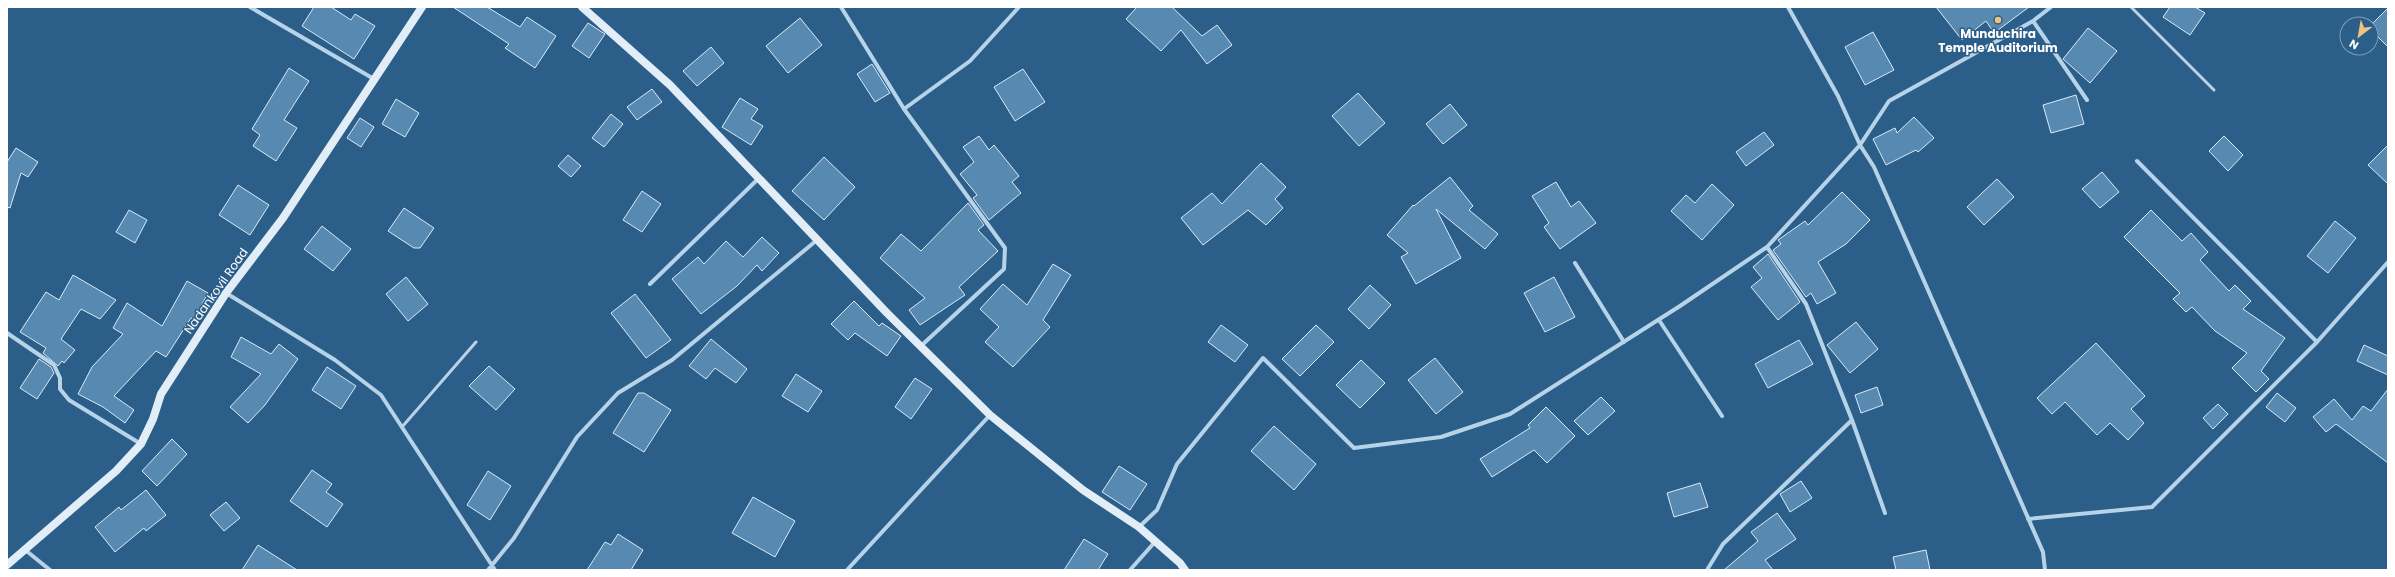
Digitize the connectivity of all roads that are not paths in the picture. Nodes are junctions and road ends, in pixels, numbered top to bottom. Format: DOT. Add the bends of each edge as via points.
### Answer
graph roads {
  1 [pos="250,7"];
  2 [pos="422,7"];
  3 [pos="582,7"];
  4 [pos="841,7"];
  5 [pos="1019,7"];
  6 [pos="1788,7"];
  7 [pos="2051,7"];
  8 [pos="2131,7"];
  9 [pos="2033,21"];
  10 [pos="374,79"];
  11 [pos="2214,90"];
  12 [pos="2087,100"];
  13 [pos="904,109"];
  14 [pos="1860,145"];
  15 [pos="2137,161"];
  16 [pos="758,179"];
  17 [pos="817,240"];
  18 [pos="1767,247"];
  19 [pos="2388,262"];
  20 [pos="1575,263"];
  21 [pos="650,284"];
  22 [pos="226,293"];
  23 [pos="1659,320"];
  24 [pos="7,333"];
  25 [pos="476,342"];
  26 [pos="1624,342"];
  27 [pos="2318,342"];
  28 [pos="922,345"];
  29 [pos="990,415"];
  30 [pos="1722,416"];
  31 [pos="1852,420"];
  32 [pos="402,427"];
  33 [pos="141,444"];
  34 [pos="1885,513"];
  35 [pos="2028,518"];
  36 [pos="1138,527"];
  37 [pos="1154,542"];
  38 [pos="24,549"];
  39 [pos="7,564"];
  40 [pos="492,566"];
  41 [pos="50,570"];
  42 [pos="488,570"];
  43 [pos="495,570"];
  44 [pos="847,570"];
  45 [pos="1130,570"];
  46 [pos="1185,570"];
  47 [pos="1707,570"];
  48 [pos="2045,570"];
  1 -- 10 [label="street"];
  2 -- 10 [label="street, Nadankovil Road"];
  3 -- 16 [label="street" via="670,85"];
  4 -- 13 [label="street"];
  5 -- 13 [label="street" via="970,61"];
  6 -- 14 [label="street" via="1838,96"];
  7 -- 9 [label="street"];
  8 -- 11 [label="lane"];
  9 -- 12 [label="street"];
  9 -- 14 [label="street" via="1889,101"];
  10 -- 22 [label="street, Nadankovil Road" via="283,218"];
  13 -- 28 [label="street" via="1005,248 1004,269"];
  14 -- 18 [label="street"];
  14 -- 35 [label="street" via="1874,167"];
  15 -- 27 [label="street"];
  16 -- 17 [label="street"];
  16 -- 21 [label="street"];
  17 -- 28 [label="street" via="887,313"];
  17 -- 40 [label="street" via="672,360 618,393 577,437 514,538"];
  18 -- 23 [label="street"];
  18 -- 31 [label="street" via="1806,304"];
  19 -- 27 [label="street"];
  20 -- 26 [label="street"];
  22 -- 32 [label="street" via="335,360 375,390 393,411"];
  22 -- 33 [label="street, Nadankovil Road" via="161,394"];
  23 -- 26 [label="street"];
  23 -- 30 [label="street"];
  24 -- 33 [label="street" via="54,366 60,378 60,389 69,400"];
  25 -- 32 [label="lane"];
  26 -- 36 [label="street" via="1510,414 1441,437 1354,448 1263,358 1177,464 1156,510"];
  27 -- 35 [label="street" via="2152,507"];
  28 -- 29 [label="street"];
  29 -- 36 [label="street" via="1084,490"];
  29 -- 44 [label="street"];
  31 -- 34 [label="street"];
  31 -- 47 [label="street" via="1724,544"];
  32 -- 40 [label="street"];
  33 -- 38 [label="street, Nadankovil Road" via="116,471"];
  35 -- 48 [label="street" via="2043,552"];
  36 -- 37 [label="street"];
  37 -- 45 [label="street"];
  37 -- 46 [label="street"];
  38 -- 39 [label="street, Nadankovil Road"];
  38 -- 41 [label="street"];
  40 -- 42 [label="street"];
  40 -- 43 [label="street"];
}
